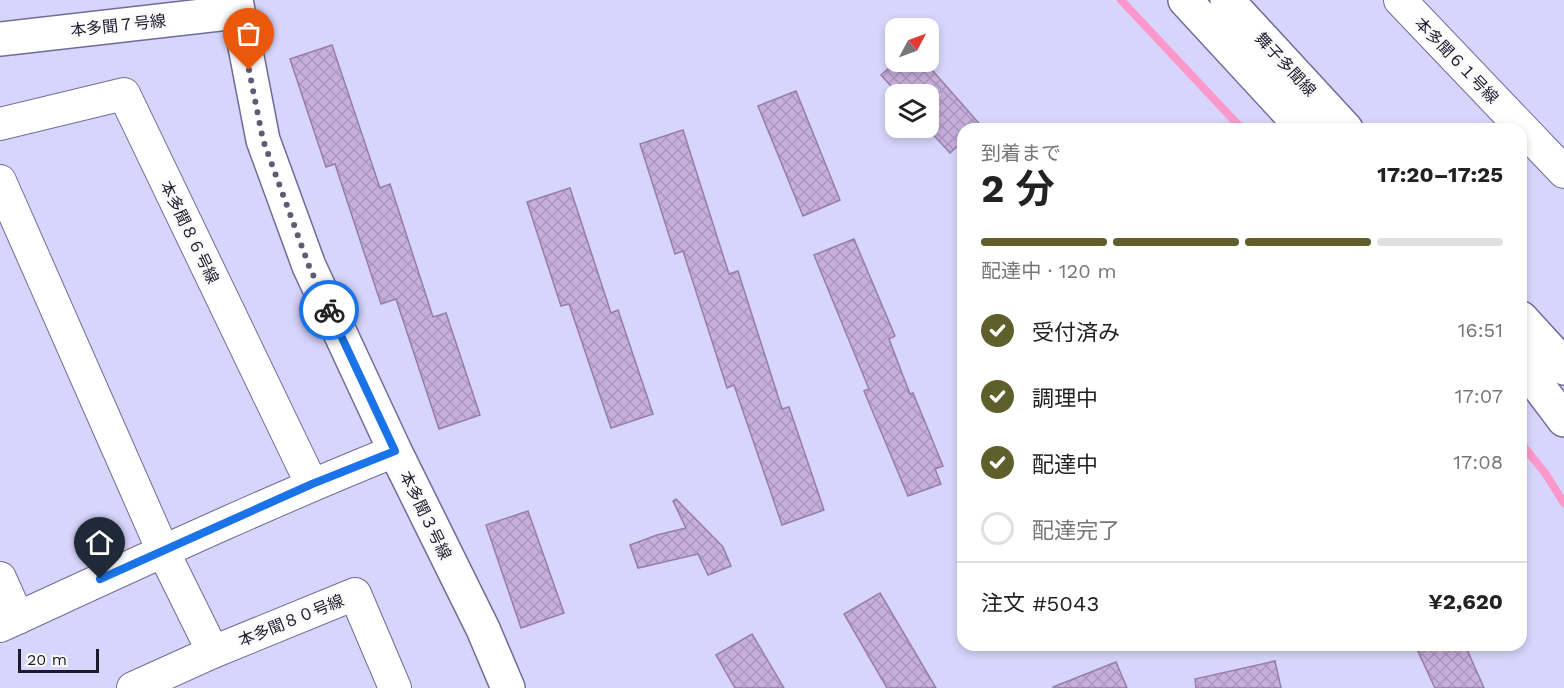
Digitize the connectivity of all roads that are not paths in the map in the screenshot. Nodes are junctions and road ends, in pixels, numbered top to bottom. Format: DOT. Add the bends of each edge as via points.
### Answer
graph roads {
  1 [pos="1227,0"];
  2 [pos="1400,0"];
  3 [pos="1192,3"];
  4 [pos="236,6"];
  5 [pos="0,39"];
  6 [pos="1299,123"];
  7 [pos="1340,123"];
  8 [pos="1517,123"];
  9 [pos="0,124"];
  10 [pos="1527,133"];
  11 [pos="1564,172"];
  12 [pos="0,181"];
  13 [pos="1527,324"];
  14 [pos="1561,356"];
  15 [pos="1527,370"];
  16 [pos="1527,371"];
  17 [pos="1564,420"];
  18 [pos="395,451"];
  19 [pos="312,484"];
  20 [pos="163,551"];
  21 [pos="0,579"];
  22 [pos="9,622"];
  23 [pos="213,652"];
  24 [pos="133,688"];
  25 [pos="395,688"];
  26 [pos="508,688"];
  1 -- 7 [label="street, 舞子多聞線"];
  2 -- 8 [label="street, 本多聞６１号線"];
  3 -- 6 [label="street, 舞子多聞線"];
  4 -- 5 [label="street, 本多聞７号線"];
  4 -- 18 [label="street, 本多聞３号線" via="267,150 309,266"];
  9 -- 19 [label="street, 本多聞８６号線" via="124,94"];
  10 -- 11 [label="street, 本多聞６１号線"];
  12 -- 20 [label="street"];
  13 -- 14 [label="street"];
  14 -- 15 [label="street"];
  16 -- 17 [label="street"];
  18 -- 19 [label="street"];
  18 -- 26 [label="street, 本多聞３号線"];
  19 -- 20 [label="street"];
  20 -- 22 [label="street"];
  20 -- 23 [label="street"];
  21 -- 22 [label="street"];
  23 -- 24 [label="street, 本多聞８０号線"];
  23 -- 25 [label="street, 本多聞８０号線" via="355,594"];
}
